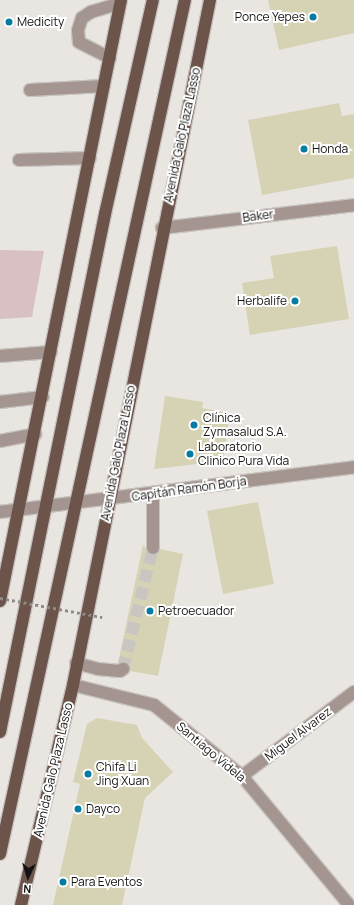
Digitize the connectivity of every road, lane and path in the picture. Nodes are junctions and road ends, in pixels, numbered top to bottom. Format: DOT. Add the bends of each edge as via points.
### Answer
graph roads {
  1 [pos="153,0"];
  2 [pos="185,0"];
  3 [pos="210,0"];
  4 [pos="121,1"];
  5 [pos="110,58"];
  6 [pos="104,86"];
  7 [pos="30,90"];
  8 [pos="90,158"];
  9 [pos="19,160"];
  10 [pos="354,205"];
  11 [pos="162,228"];
  12 [pos="51,352"];
  13 [pos="0,356"];
  14 [pos="43,397"];
  15 [pos="0,402"];
  16 [pos="35,434"];
  17 [pos="0,441"];
  18 [pos="354,467"];
  19 [pos="153,493"];
  20 [pos="108,500"];
  21 [pos="75,504"];
  22 [pos="45,507"];
  23 [pos="20,510"];
  24 [pos="0,512"];
  25 [pos="153,548"];
  26 [pos="0,600"];
  27 [pos="102,617"];
  28 [pos="76,663"];
  29 [pos="123,669"];
  30 [pos="73,684"];
  31 [pos="354,692"];
  32 [pos="0,732"];
  33 [pos="242,776"];
  34 [pos="0,854"];
  35 [pos="21,905"];
  36 [pos="349,905"];
  1 -- 22 [label="main road" via="105,214"];
  2 -- 21 [label="main road"];
  3 -- 11 [label="main road, Avenida Galo Plaza Lasso"];
  4 -- 5 [label="main road"];
  4 -- 5 [label="street" via="82,18 78,30 79,42"];
  5 -- 6 [label="main road"];
  6 -- 7 [label="street"];
  6 -- 8 [label="main road"];
  8 -- 9 [label="street"];
  8 -- 12 [label="main road"];
  10 -- 11 [label="street, Baker"];
  11 -- 20 [label="main road, Avenida Galo Plaza Lasso"];
  12 -- 13 [label="street"];
  12 -- 14 [label="main road"];
  14 -- 15 [label="street"];
  14 -- 16 [label="main road"];
  16 -- 17 [label="street"];
  16 -- 23 [label="main road"];
  18 -- 19 [label="street, Capitán Ramón Borja"];
  19 -- 20 [label="street, Capitán Ramón Borja"];
  19 -- 25 [label="street"];
  20 -- 21 [label="street, Capitán Ramón Borja"];
  20 -- 28 [label="main road, Avenida Galo Plaza Lasso"];
  21 -- 22 [label="street, Capitán Ramón Borja"];
  21 -- 34 [label="main road"];
  22 -- 23 [label="street, Capitán Ramón Borja"];
  22 -- 32 [label="main road"];
  23 -- 24 [label="street, Capitán Ramón Borja"];
  23 -- 26 [label="main road"];
  26 -- 27 [label="path, bridge"];
  28 -- 29 [label="street" via="98,669"];
  28 -- 30 [label="main road, Avenida Galo Plaza Lasso"];
  30 -- 33 [label="street, Santiago Videla" via="154,705"];
  30 -- 35 [label="main road, Avenida Galo Plaza Lasso"];
  31 -- 33 [label="street, Miguel Alvarez"];
  33 -- 36 [label="street, Santiago Videla"];
}
